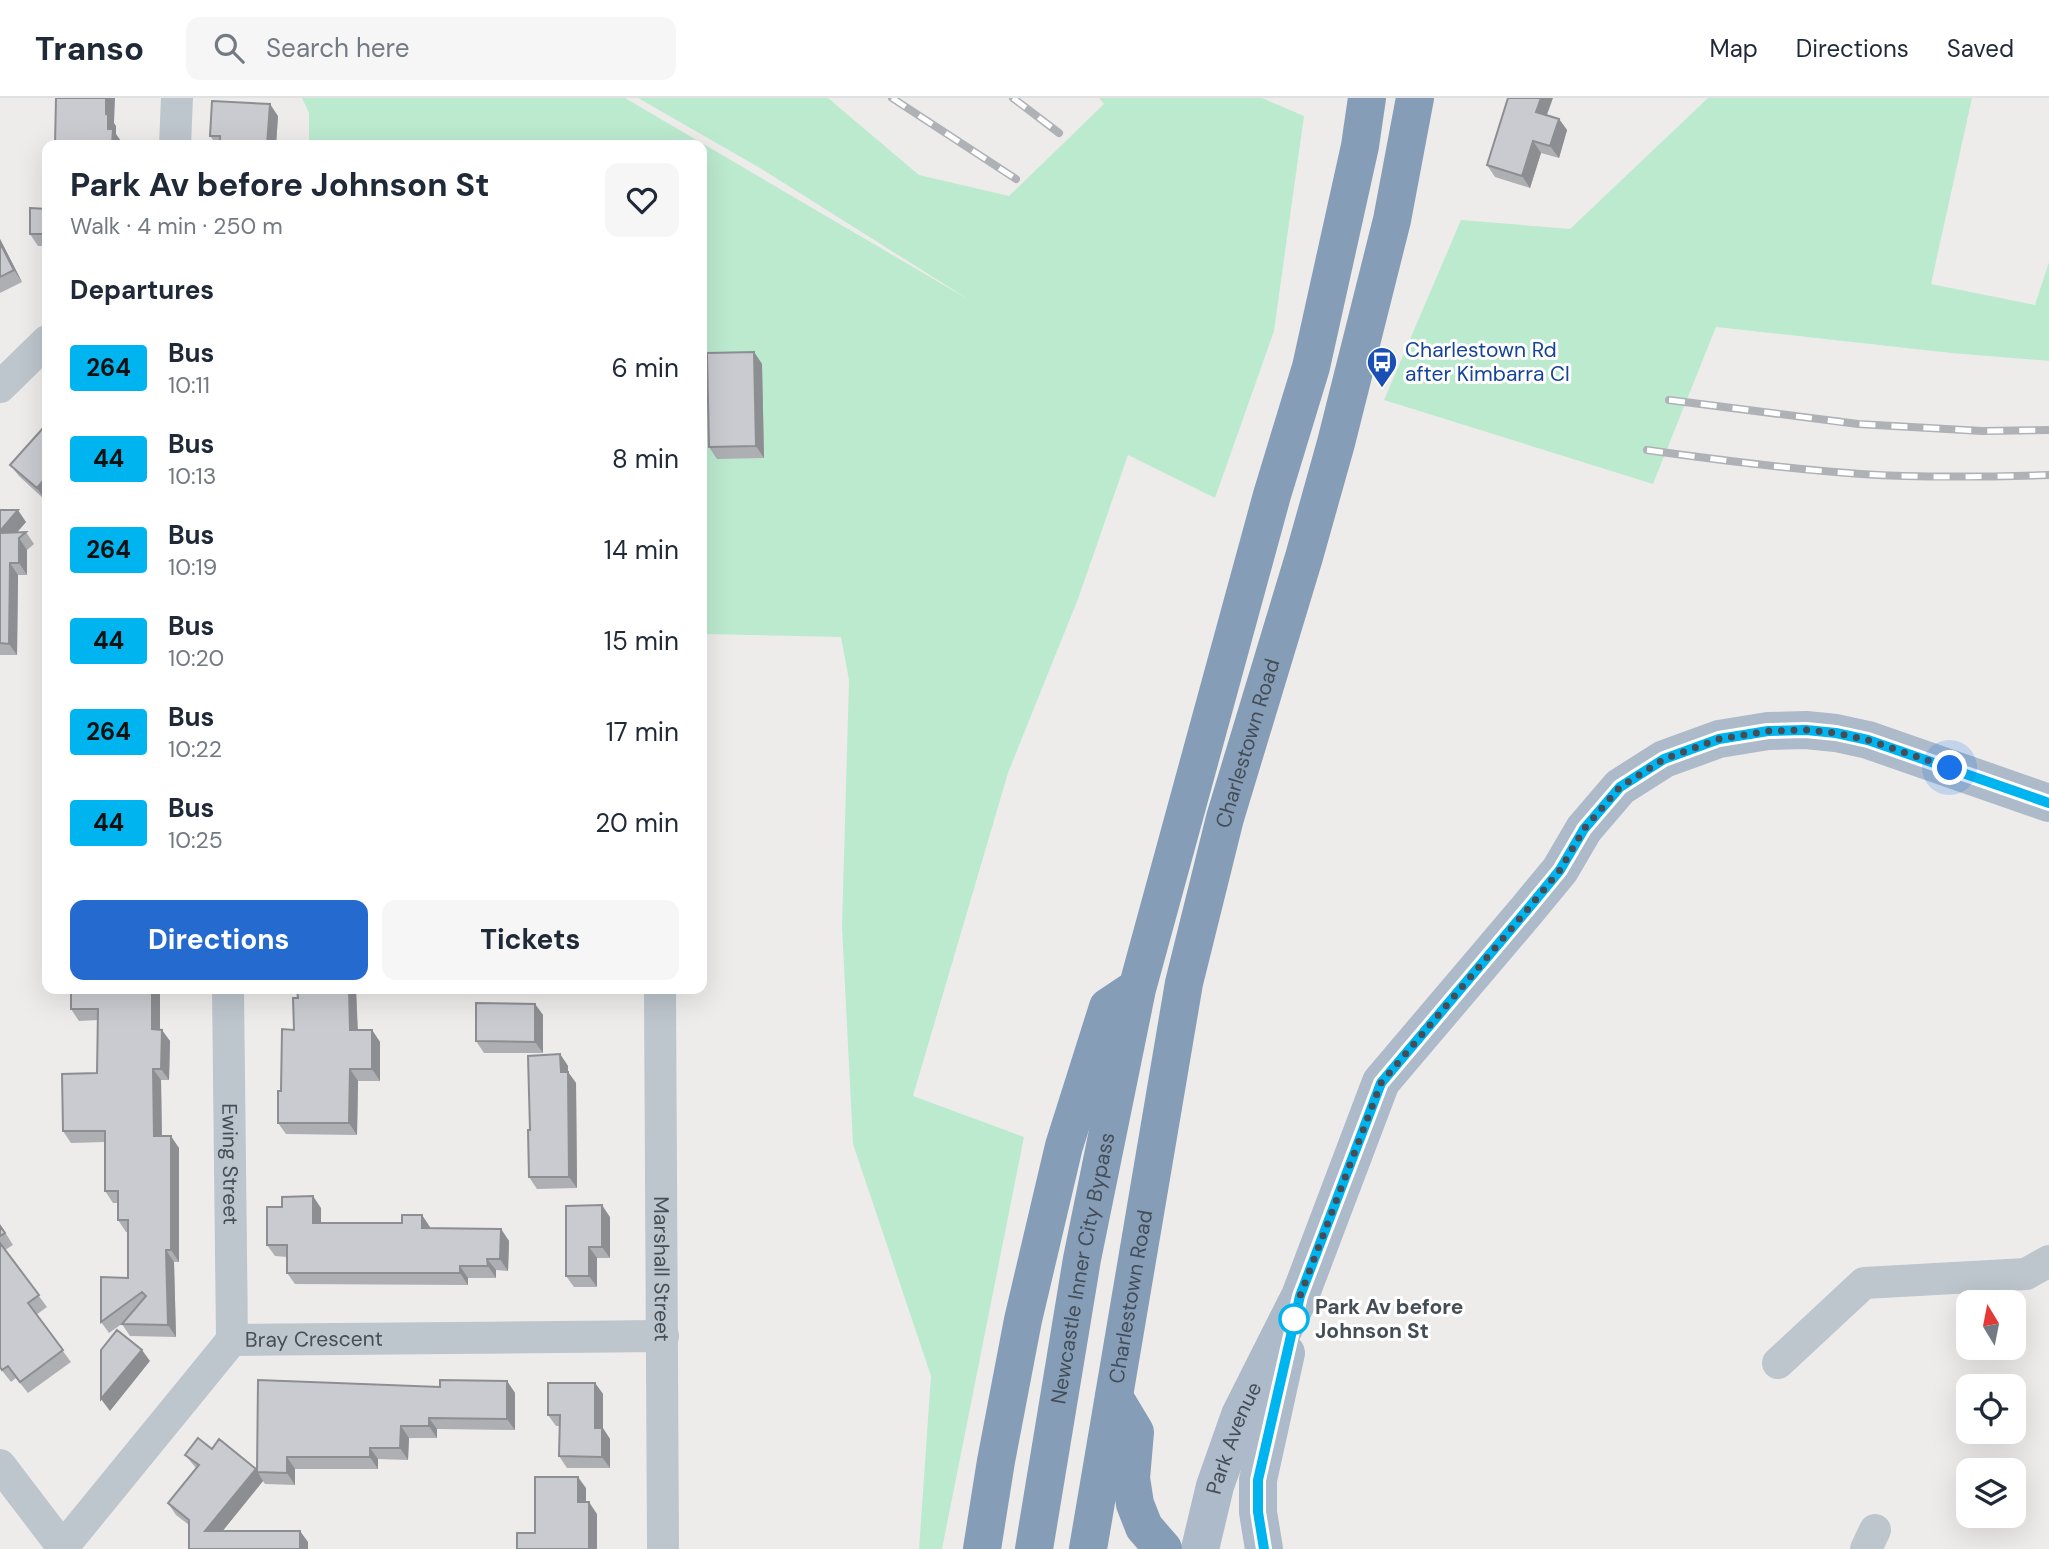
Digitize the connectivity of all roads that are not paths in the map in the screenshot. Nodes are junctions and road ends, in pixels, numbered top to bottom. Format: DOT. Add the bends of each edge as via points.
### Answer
graph roads {
  1 [pos="177,98"];
  2 [pos="1367,98"];
  3 [pos="1382,98"];
  4 [pos="1415,98"];
  5 [pos="175,140"];
  6 [pos="1360,146"];
  7 [pos="42,346"];
  8 [pos="0,387"];
  9 [pos="2049,803"];
  10 [pos="1137,989"];
  11 [pos="228,994"];
  12 [pos="660,994"];
  13 [pos="2049,1261"];
  14 [pos="1300,1296"];
  15 [pos="663,1336"];
  16 [pos="232,1340"];
  17 [pos="1777,1363"];
  18 [pos="1114,1396"];
  19 [pos="0,1465"];
  20 [pos="64,1548"];
  21 [pos="663,1549"];
  22 [pos="982,1549"];
  23 [pos="1034,1549"];
  24 [pos="1088,1549"];
  25 [pos="1163,1549"];
  26 [pos="1200,1549"];
  27 [pos="1264,1549"];
  1 -- 5 [label="street"];
  2 -- 6 [label="highway, Charlestown Road"];
  3 -- 6 [label="street, Charlestown Road"];
  4 -- 18 [label="highway, Charlestown Road" via="1392,220 1336,443 1225,818 1184,983"];
  6 -- 10 [label="highway, Charlestown Road" via="1311,367"];
  7 -- 8 [label="street"];
  9 -- 14 [label="main road, Park Avenue" via="1868,740 1806,730 1719,739 1664,759 1620,787 1584,829 1560,870 1381,1083"];
  10 -- 22 [label="highway" via="1108,1007 1064,1146 1023,1320"];
  10 -- 23 [label="highway, Newcastle Inner City Bypass" via="1082,1259"];
  11 -- 16 [label="street, Ewing Street"];
  12 -- 15 [label="street, Marshall Street"];
  13 -- 17 [label="street" via="2025,1274 1864,1283"];
  14 -- 26 [label="main road, Park Avenue" via="1240,1415 1215,1486"];
  14 -- 27 [label="main road, Park Avenue" via="1258,1480"];
  15 -- 16 [label="street, Bray Crescent"];
  15 -- 21 [label="street, Marshall Street"];
  16 -- 20 [label="street, Bray Crescent"];
  18 -- 24 [label="highway"];
  18 -- 25 [label="highway" via="1135,1432 1132,1496 1144,1527"];
  19 -- 20 [label="street"];
}
